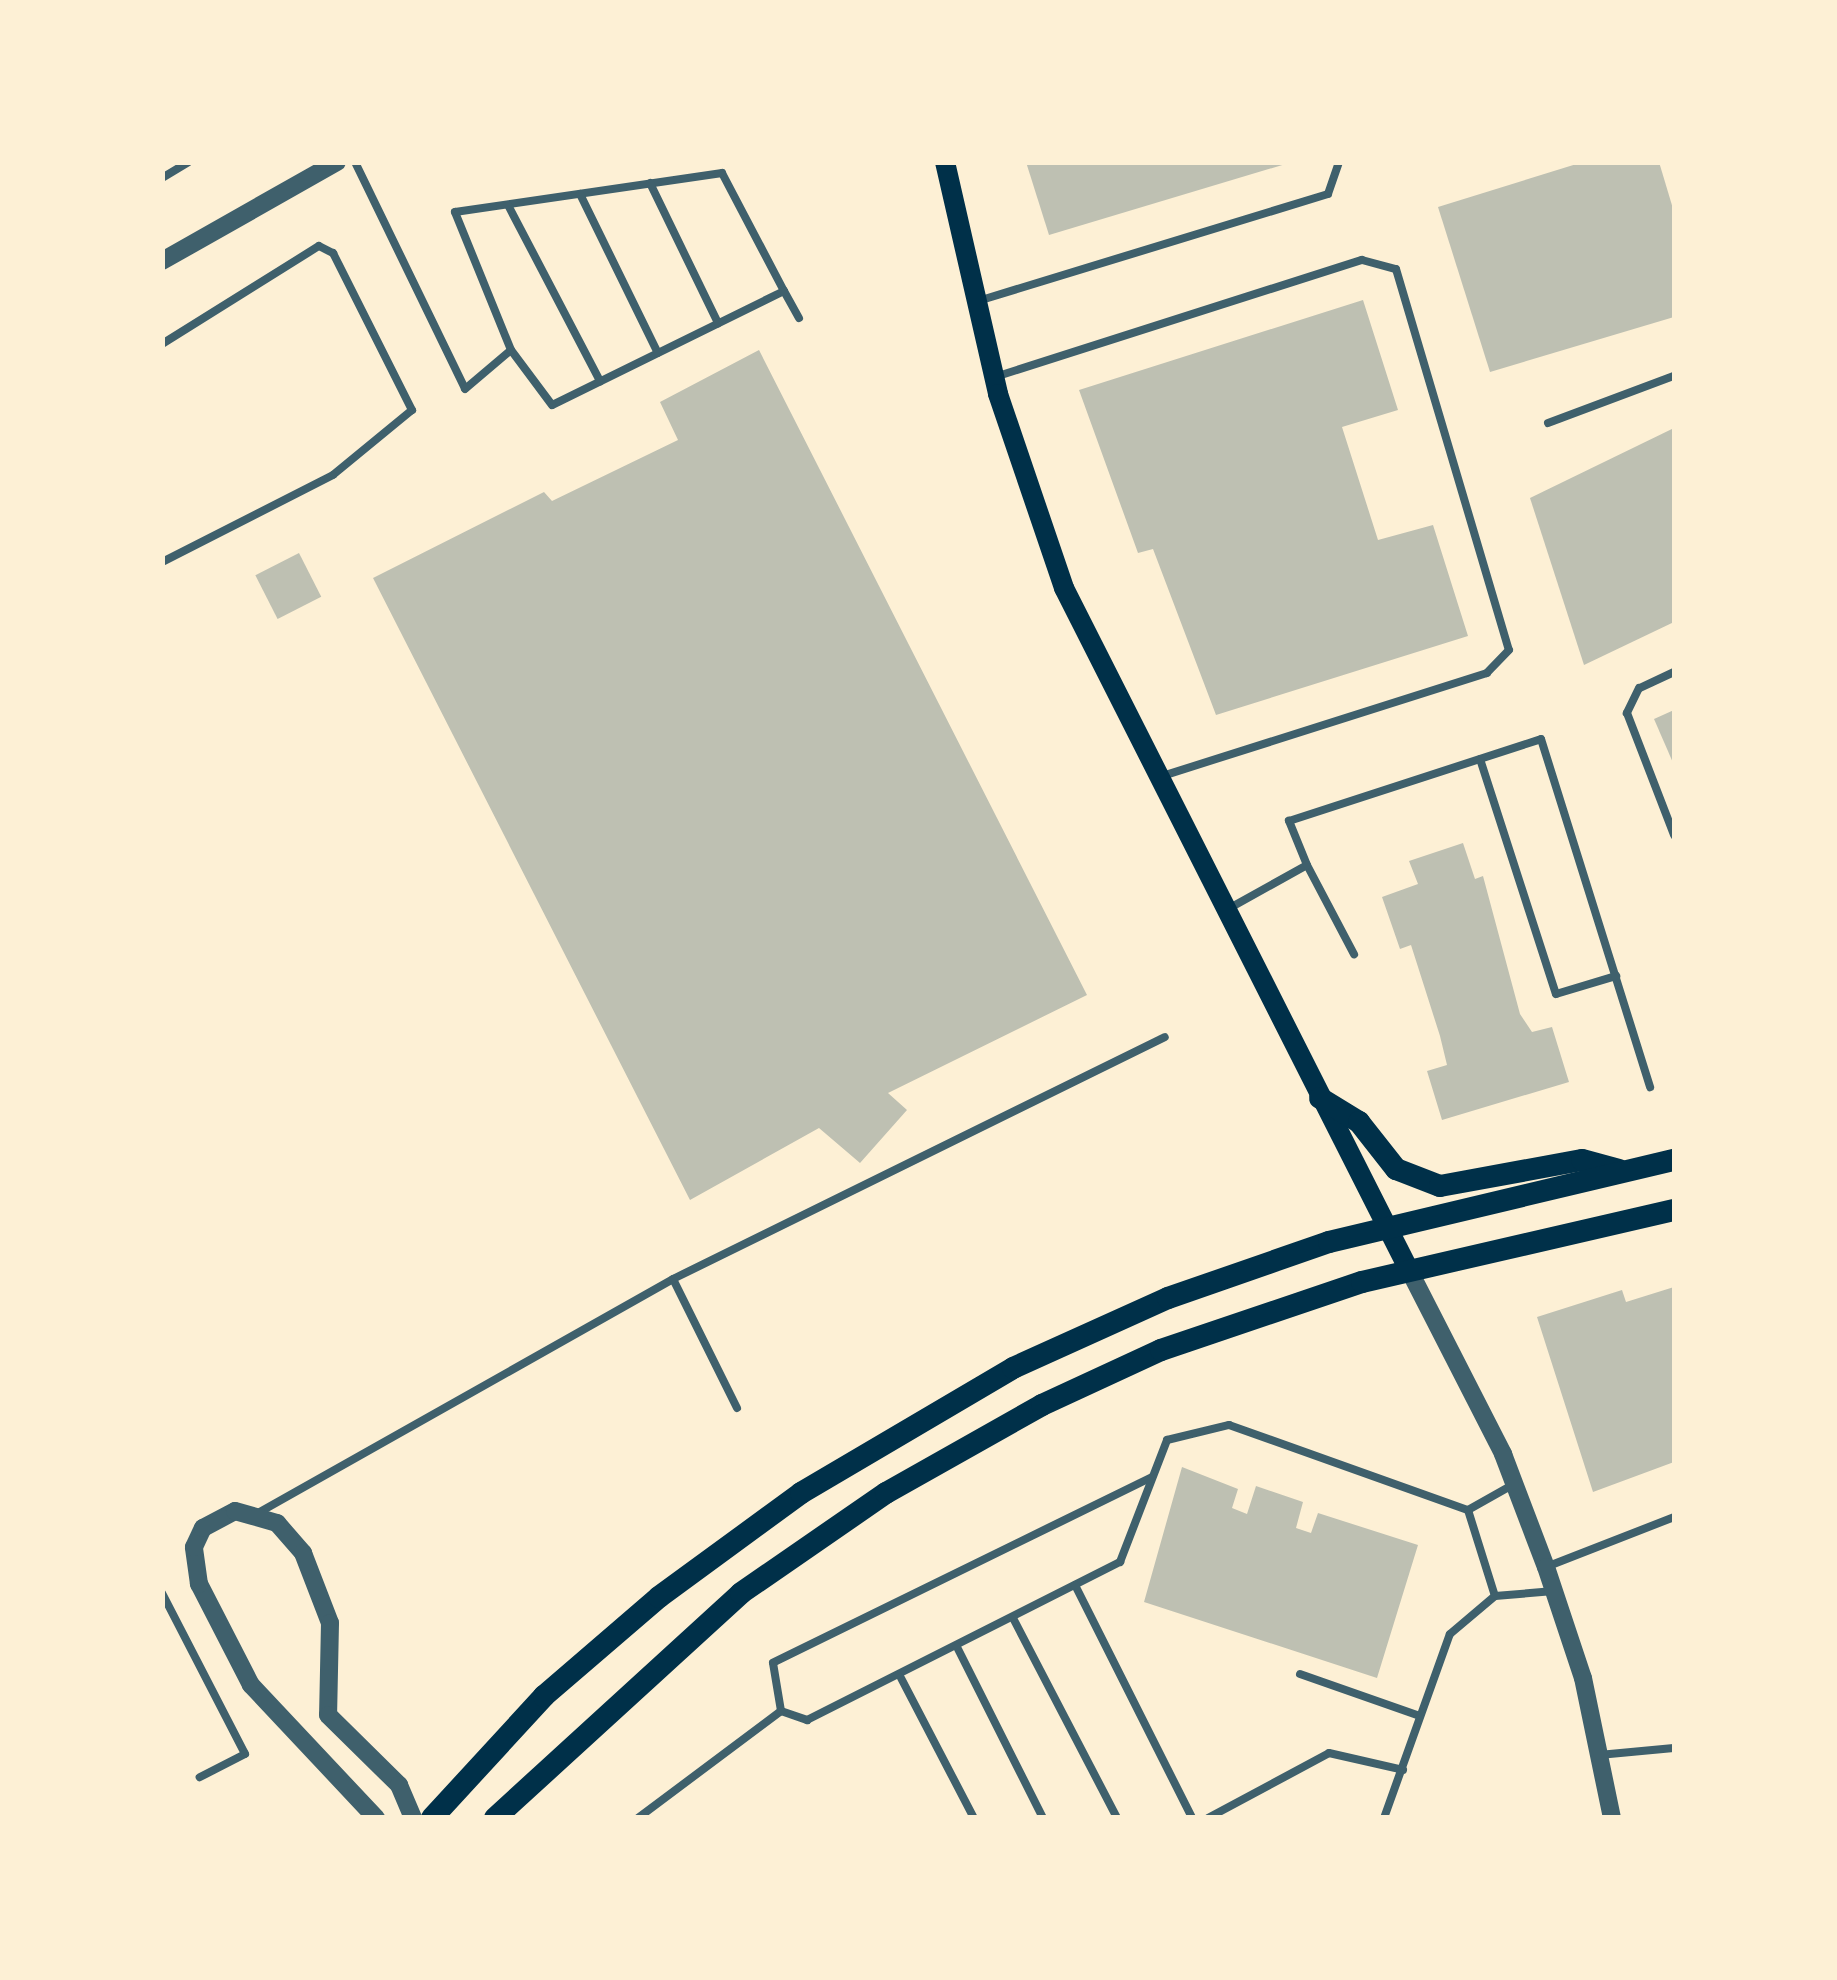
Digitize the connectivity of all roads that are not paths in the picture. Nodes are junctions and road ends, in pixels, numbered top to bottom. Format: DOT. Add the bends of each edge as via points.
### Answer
graph roads {
  1 [pos="189,162"];
  2 [pos="337,162"];
  3 [pos="355,162"];
  4 [pos="945,162"];
  5 [pos="1339,162"];
  6 [pos="162,178"];
  7 [pos="650,184"];
  8 [pos="580,194"];
  9 [pos="508,205"];
  10 [pos="162,261"];
  11 [pos="784,291"];
  12 [pos="973,302"];
  13 [pos="799,318"];
  14 [pos="718,323"];
  15 [pos="162,344"];
  16 [pos="511,350"];
  17 [pos="658,352"];
  18 [pos="1674,376"];
  19 [pos="993,378"];
  20 [pos="600,381"];
  21 [pos="1548,423"];
  22 [pos="162,562"];
  23 [pos="1674,672"];
  24 [pos="1480,759"];
  25 [pos="1157,778"];
  26 [pos="1674,835"];
  27 [pos="1306,866"];
  28 [pos="1224,911"];
  29 [pos="1354,954"];
  30 [pos="1616,976"];
  31 [pos="1165,1037"];
  32 [pos="1650,1087"];
  33 [pos="1320,1098"];
  34 [pos="1674,1160"];
  35 [pos="1622,1172"];
  36 [pos="1674,1210"];
  37 [pos="1385,1226"];
  38 [pos="1410,1270"];
  39 [pos="674,1278"];
  40 [pos="737,1408"];
  41 [pos="1152,1477"];
  42 [pos="1514,1484"];
  43 [pos="1468,1510"];
  44 [pos="258,1512"];
  45 [pos="1674,1517"];
  46 [pos="1546,1567"];
  47 [pos="1076,1584"];
  48 [pos="1554,1590"];
  49 [pos="162,1592"];
  50 [pos="1495,1596"];
  51 [pos="1013,1618"];
  52 [pos="957,1647"];
  53 [pos="1300,1674"];
  54 [pos="902,1678"];
  55 [pos="781,1711"];
  56 [pos="1420,1716"];
  57 [pos="1674,1748"];
  58 [pos="1599,1755"];
  59 [pos="1403,1770"];
  60 [pos="200,1778"];
  61 [pos="376,1818"];
  62 [pos="414,1818"];
  63 [pos="432,1818"];
  64 [pos="495,1818"];
  65 [pos="638,1818"];
  66 [pos="974,1818"];
  67 [pos="1043,1818"];
  68 [pos="1117,1818"];
  69 [pos="1192,1818"];
  70 [pos="1208,1818"];
  71 [pos="1384,1818"];
  72 [pos="1612,1818"];
  1 -- 6 [label="lane"];
  2 -- 10 [label="street"];
  3 -- 16 [label="lane" via="465,388"];
  4 -- 12 [label="main road"];
  5 -- 12 [label="lane" via="1328,194"];
  7 -- 8 [label="lane"];
  7 -- 11 [label="lane" via="722,173"];
  7 -- 14 [label="lane"];
  8 -- 9 [label="lane"];
  8 -- 17 [label="lane"];
  9 -- 16 [label="lane" via="455,212"];
  9 -- 20 [label="lane"];
  11 -- 13 [label="lane"];
  11 -- 14 [label="lane"];
  12 -- 19 [label="main road"];
  14 -- 17 [label="lane"];
  15 -- 22 [label="lane" via="319,246 333,254 412,410 332,475"];
  16 -- 20 [label="lane" via="552,405"];
  17 -- 20 [label="lane"];
  18 -- 21 [label="lane"];
  19 -- 25 [label="main road" via="1064,588"];
  19 -- 25 [label="lane" via="1362,260 1396,268 1509,650 1487,673"];
  23 -- 26 [label="lane" via="1639,688 1627,714"];
  24 -- 27 [label="lane" via="1288,821"];
  24 -- 30 [label="lane" via="1556,994"];
  24 -- 30 [label="lane" via="1542,739"];
  25 -- 28 [label="main road"];
  27 -- 28 [label="lane"];
  27 -- 29 [label="lane"];
  28 -- 33 [label="main road"];
  30 -- 32 [label="lane"];
  31 -- 39 [label="lane"];
  33 -- 35 [label="main road" via="1359,1122 1396,1169 1427,1183 1582,1160"];
  33 -- 37 [label="main road"];
  34 -- 35 [label="main road"];
  35 -- 37 [label="main road"];
  36 -- 38 [label="main road"];
  37 -- 38 [label="main road"];
  37 -- 63 [label="main road" via="1114,1320 877,1444 624,1626"];
  38 -- 42 [label="street"];
  38 -- 64 [label="main road" via="1161,1350 886,1493 664,1656"];
  39 -- 40 [label="lane"];
  39 -- 44 [label="lane"];
  41 -- 43 [label="lane" via="1168,1440 1228,1425"];
  41 -- 47 [label="lane" via="1120,1562"];
  41 -- 55 [label="lane" via="773,1663"];
  42 -- 43 [label="lane"];
  42 -- 46 [label="street"];
  43 -- 50 [label="lane"];
  44 -- 61 [label="street" via="235,1512 203,1528 194,1546 199,1584 250,1685"];
  44 -- 62 [label="street" via="303,1553 325,1597 328,1716 399,1785"];
  45 -- 46 [label="lane"];
  46 -- 48 [label="street"];
  47 -- 51 [label="lane"];
  47 -- 69 [label="lane"];
  48 -- 50 [label="lane"];
  48 -- 58 [label="street"];
  49 -- 60 [label="lane" via="245,1754"];
  50 -- 56 [label="lane" via="1450,1634"];
  51 -- 52 [label="lane"];
  51 -- 68 [label="lane"];
  52 -- 54 [label="lane"];
  52 -- 67 [label="lane"];
  53 -- 56 [label="lane"];
  54 -- 55 [label="lane" via="807,1720"];
  54 -- 66 [label="lane"];
  55 -- 65 [label="lane"];
  56 -- 59 [label="lane"];
  57 -- 58 [label="lane"];
  58 -- 72 [label="street"];
  59 -- 70 [label="lane" via="1328,1754"];
  59 -- 71 [label="lane"];
}
